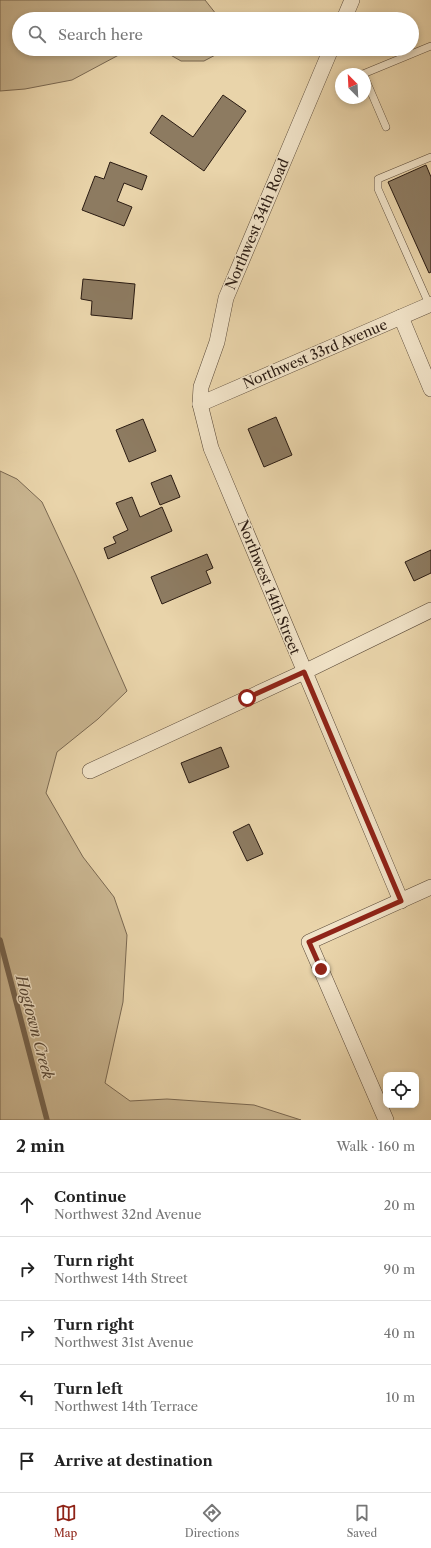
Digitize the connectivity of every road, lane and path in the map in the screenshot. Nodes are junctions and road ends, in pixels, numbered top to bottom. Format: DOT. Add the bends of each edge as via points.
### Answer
graph roads {
  1 [pos="352,0"];
  2 [pos="347,12"];
  3 [pos="431,46"];
  4 [pos="419,51"];
  5 [pos="328,56"];
  6 [pos="407,56"];
  7 [pos="371,71"];
  8 [pos="371,92"];
  9 [pos="386,127"];
  10 [pos="431,157"];
  11 [pos="430,304"];
  12 [pos="401,317"];
  13 [pos="431,390"];
  14 [pos="200,404"];
  15 [pos="431,610"];
  16 [pos="304,672"];
  17 [pos="90,771"];
  18 [pos="431,887"];
  19 [pos="401,901"];
  20 [pos="386,1120"];
  1 -- 2 [label="street"];
  3 -- 4 [label="lane"];
  5 -- 14 [label="street, Northwest 34th Road" via="226,298 218,342 201,387"];
  6 -- 7 [label="lane"];
  8 -- 9 [label="lane"];
  10 -- 11 [label="lane" via="378,178 378,189"];
  11 -- 12 [label="street, Northwest 33rd Avenue"];
  12 -- 13 [label="street"];
  12 -- 14 [label="street, Northwest 33rd Avenue"];
  14 -- 16 [label="street, Northwest 14th Street" via="211,448"];
  15 -- 16 [label="street"];
  16 -- 17 [label="street"];
  16 -- 19 [label="street, Northwest 14th Street"];
  18 -- 19 [label="street"];
  19 -- 20 [label="street" via="309,942"];
}
